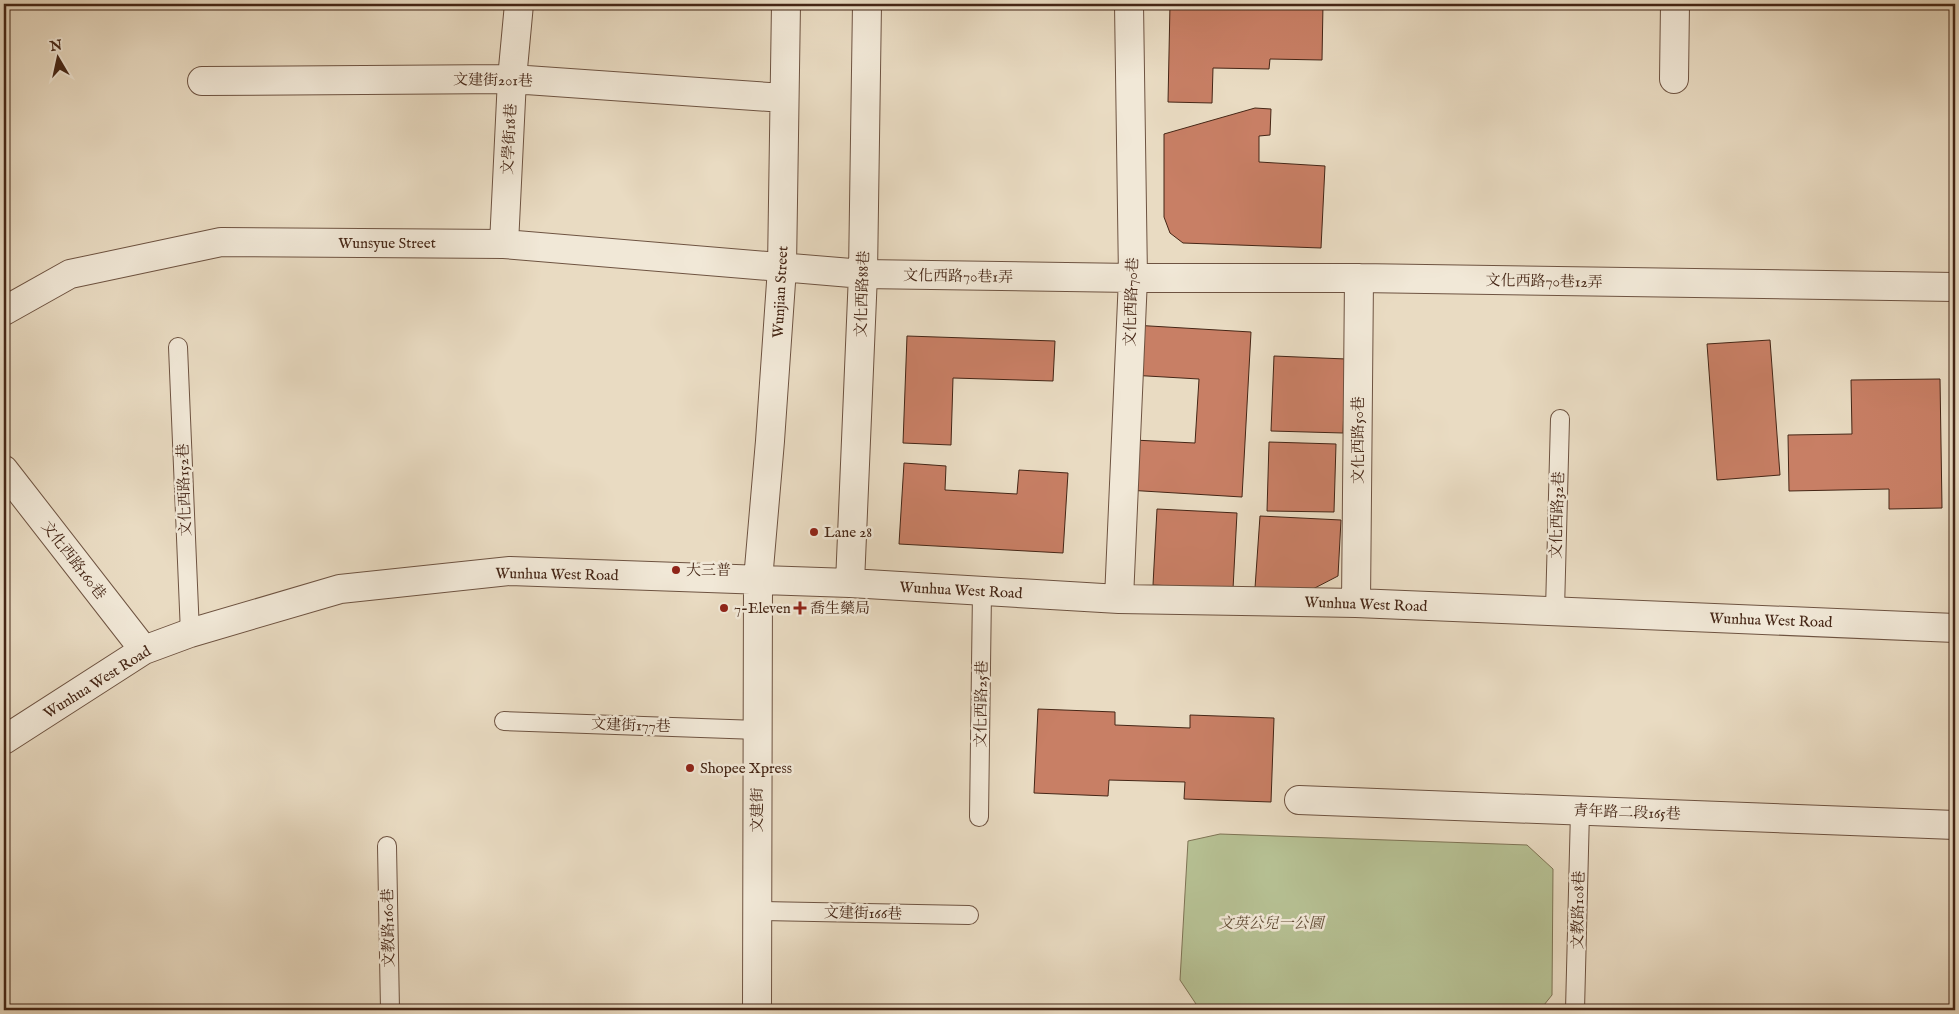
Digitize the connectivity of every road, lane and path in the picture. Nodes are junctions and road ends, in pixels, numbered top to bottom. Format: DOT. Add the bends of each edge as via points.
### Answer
graph roads {
  1 [pos="519,4"];
  2 [pos="786,4"];
  3 [pos="867,4"];
  4 [pos="1129,4"];
  5 [pos="1676,4"];
  6 [pos="512,79"];
  7 [pos="1674,79"];
  8 [pos="202,81"];
  9 [pos="784,98"];
  10 [pos="504,244"];
  11 [pos="782,268"];
  12 [pos="863,274"];
  13 [pos="1133,278"];
  14 [pos="1359,278"];
  15 [pos="1955,287"];
  16 [pos="4,311"];
  17 [pos="178,348"];
  18 [pos="1560,419"];
  19 [pos="4,470"];
  20 [pos="758,580"];
  21 [pos="850,584"];
  22 [pos="982,591"];
  23 [pos="1119,599"];
  24 [pos="1356,603"];
  25 [pos="1555,610"];
  26 [pos="1955,628"];
  27 [pos="190,634"];
  28 [pos="144,650"];
  29 [pos="504,721"];
  30 [pos="758,730"];
  31 [pos="4,740"];
  32 [pos="1299,800"];
  33 [pos="1580,811"];
  34 [pos="979,818"];
  35 [pos="1955,825"];
  36 [pos="387,846"];
  37 [pos="757,911"];
  38 [pos="969,915"];
  39 [pos="390,1010"];
  40 [pos="757,1010"];
  41 [pos="1575,1010"];
  1 -- 6 [label="street, 文學街18巷"];
  2 -- 9 [label="street, Wunjian Street"];
  3 -- 12 [label="street, 文化西路88巷"];
  4 -- 13 [label="street, 文化西路70巷"];
  5 -- 7 [label="street"];
  6 -- 8 [label="street, 文建街201巷"];
  6 -- 9 [label="street, 文建街201巷"];
  6 -- 10 [label="street, 文學街18巷"];
  9 -- 11 [label="street, Wunjian Street"];
  10 -- 11 [label="street, Wunsyue Street"];
  10 -- 16 [label="street, Wunsyue Street" via="221,242 70,274"];
  11 -- 12 [label="street, 文化西路70巷1弄"];
  11 -- 20 [label="street, Wunjian Street"];
  12 -- 13 [label="street, 文化西路70巷1弄"];
  12 -- 21 [label="street, 文化西路88巷"];
  13 -- 14 [label="street, 文化西路70巷12弄"];
  13 -- 23 [label="street, 文化西路70巷"];
  14 -- 15 [label="street, 文化西路70巷12弄"];
  14 -- 24 [label="street, 文化西路50巷"];
  17 -- 27 [label="lane, 文化西路152巷"];
  18 -- 25 [label="lane, 文化西路32巷"];
  19 -- 28 [label="street, 文化西路160巷"];
  20 -- 21 [label="street, Wunhua West Road"];
  20 -- 27 [label="street, Wunhua West Road" via="510,571 340,588"];
  20 -- 30 [label="street, 文建街"];
  21 -- 22 [label="street, Wunhua West Road"];
  22 -- 23 [label="street, Wunhua West Road"];
  22 -- 34 [label="lane, 文化西路25巷"];
  23 -- 24 [label="street, Wunhua West Road"];
  24 -- 25 [label="street, Wunhua West Road"];
  25 -- 26 [label="street, Wunhua West Road"];
  27 -- 28 [label="street, Wunhua West Road"];
  28 -- 31 [label="street, Wunhua West Road"];
  29 -- 30 [label="lane, 文建街177巷"];
  30 -- 37 [label="street, 文建街"];
  32 -- 33 [label="street, 青年路二段165巷"];
  33 -- 35 [label="street, 青年路二段165巷"];
  33 -- 41 [label="lane, 文教路108巷"];
  36 -- 39 [label="lane, 文教路160巷"];
  37 -- 38 [label="lane, 文建街166巷"];
  37 -- 40 [label="street, 文建街"];
}
